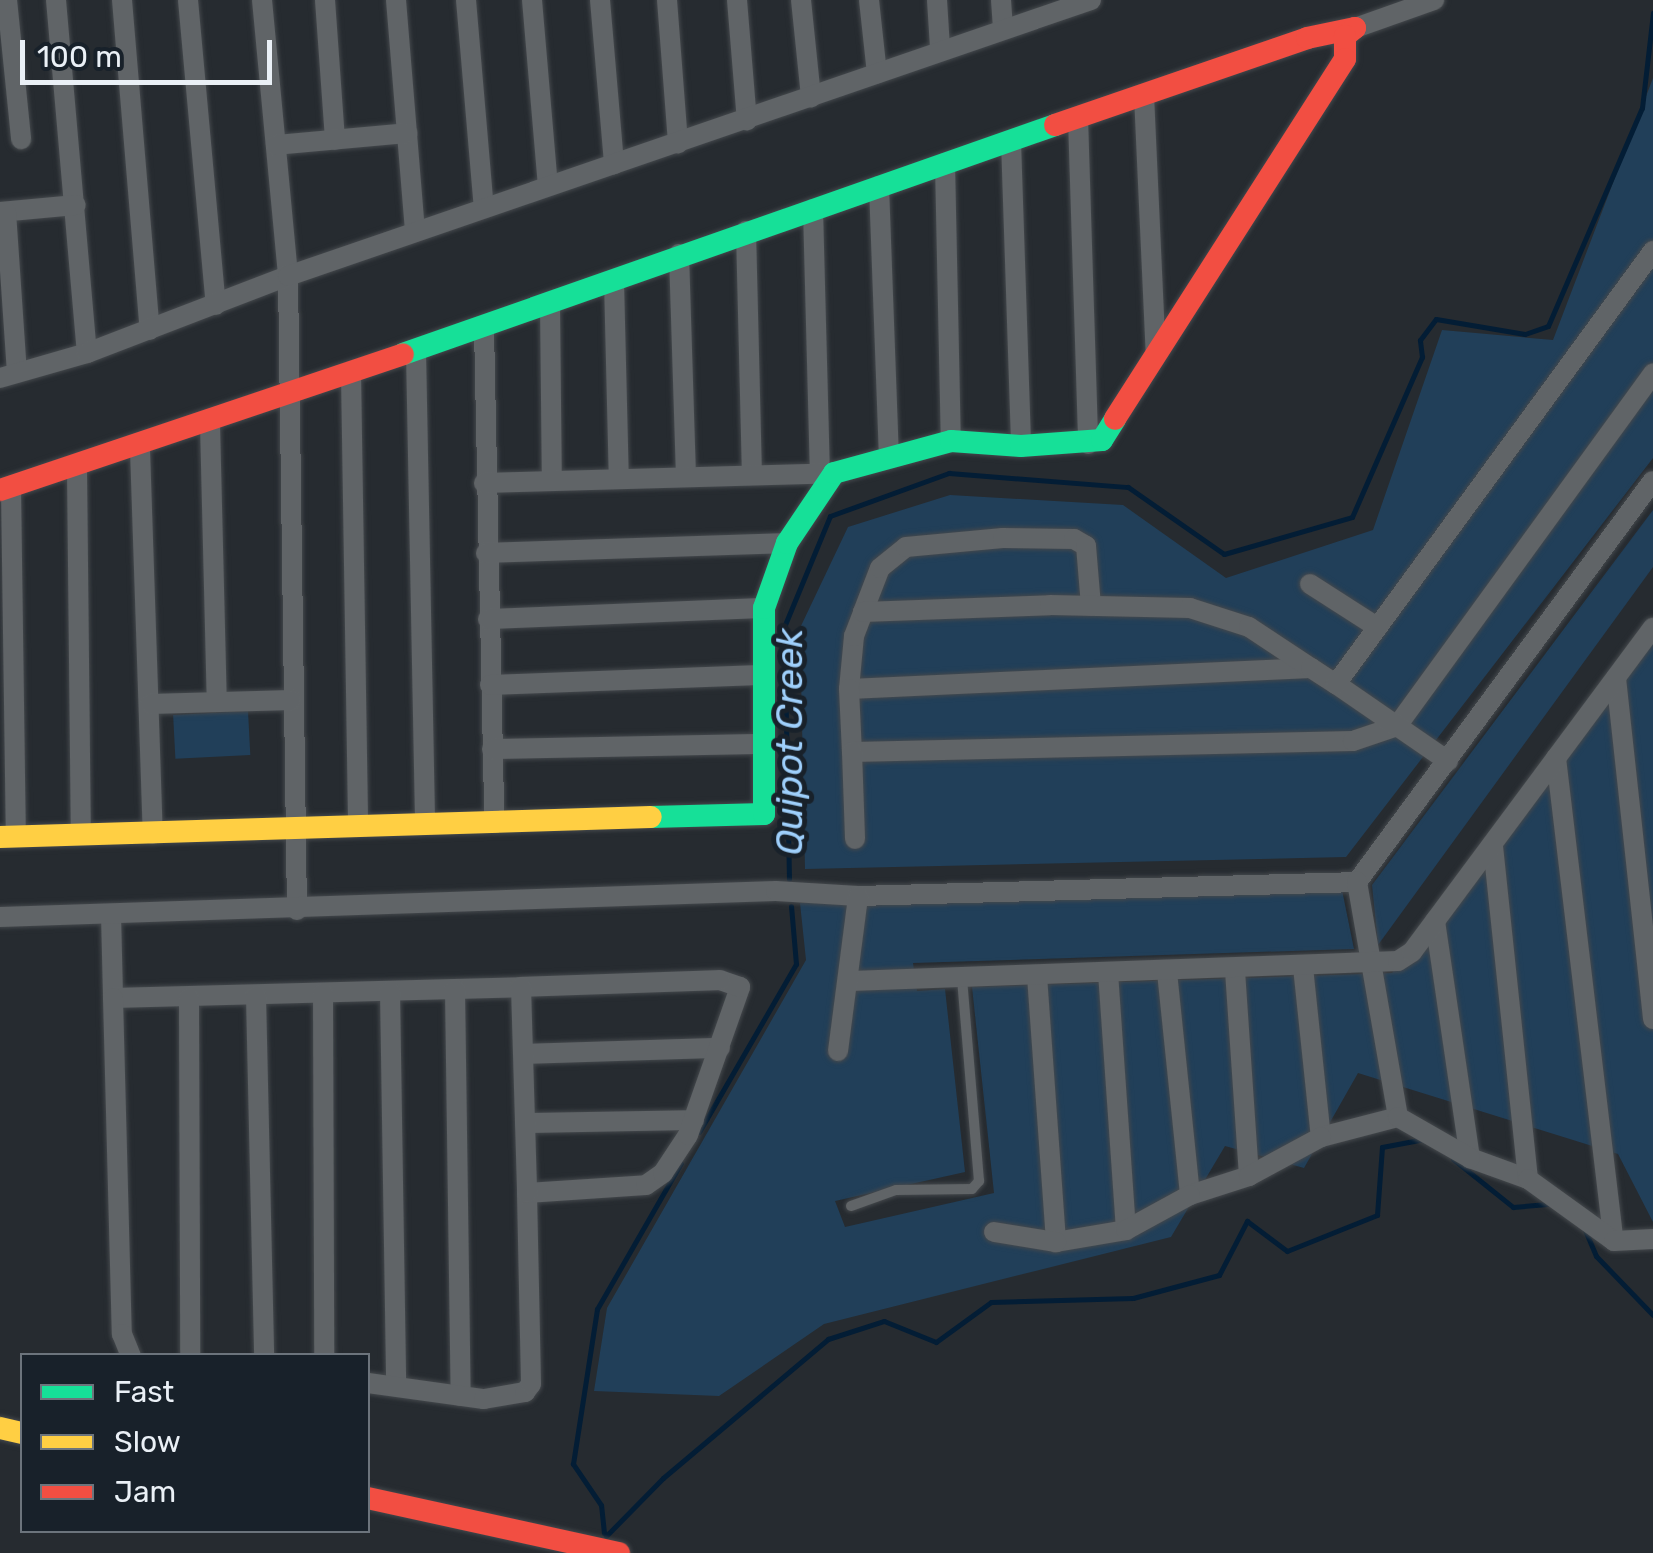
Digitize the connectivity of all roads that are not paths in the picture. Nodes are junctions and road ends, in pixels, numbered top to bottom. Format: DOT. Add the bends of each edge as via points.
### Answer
graph roads {
  1 [pos="7,0"];
  2 [pos="56,0"];
  3 [pos="122,0"];
  4 [pos="188,0"];
  5 [pos="262,0"];
  6 [pos="325,0"];
  7 [pos="396,0"];
  8 [pos="466,0"];
  9 [pos="532,0"];
  10 [pos="600,0"];
  11 [pos="667,0"];
  12 [pos="737,0"];
  13 [pos="802,0"];
  14 [pos="870,0"];
  15 [pos="937,0"];
  16 [pos="1001,0"];
  17 [pos="1092,0"];
  18 [pos="1434,0"];
  19 [pos="1070,4"];
  20 [pos="1003,28"];
  21 [pos="1354,28"];
  22 [pos="940,48"];
  23 [pos="877,74"];
  24 [pos="1144,95"];
  25 [pos="811,97"];
  26 [pos="1078,118"];
  27 [pos="747,121"];
  28 [pos="407,133"];
  29 [pos="21,139"];
  30 [pos="335,140"];
  31 [pos="1011,141"];
  32 [pos="678,144"];
  33 [pos="276,145"];
  34 [pos="945,163"];
  35 [pos="614,164"];
  36 [pos="548,185"];
  37 [pos="879,186"];
  38 [pos="76,205"];
  39 [pos="484,208"];
  40 [pos="813,209"];
  41 [pos="3,212"];
  42 [pos="416,231"];
  43 [pos="746,231"];
  44 [pos="1653,251"];
  45 [pos="679,254"];
  46 [pos="288,276"];
  47 [pos="614,281"];
  48 [pos="550,304"];
  49 [pos="216,305"];
  50 [pos="484,328"];
  51 [pos="150,330"];
  52 [pos="416,350"];
  53 [pos="87,353"];
  54 [pos="1156,354"];
  55 [pos="351,373"];
  56 [pos="1653,373"];
  57 [pos="8,376"];
  58 [pos="288,395"];
  59 [pos="210,424"];
  60 [pos="952,441"];
  61 [pos="1088,444"];
  62 [pos="1021,446"];
  63 [pos="140,449"];
  64 [pos="889,458"];
  65 [pos="77,469"];
  66 [pos="827,474"];
  67 [pos="752,475"];
  68 [pos="686,477"];
  69 [pos="619,479"];
  70 [pos="552,481"];
  71 [pos="1653,481"];
  72 [pos="484,482"];
  73 [pos="5,489"];
  74 [pos="787,543"];
  75 [pos="486,553"];
  76 [pos="1310,584"];
  77 [pos="1091,606"];
  78 [pos="764,608"];
  79 [pos="864,612"];
  80 [pos="488,619"];
  81 [pos="1377,626"];
  82 [pos="1653,628"];
  83 [pos="1311,668"];
  84 [pos="760,675"];
  85 [pos="1616,678"];
  86 [pos="1336,684"];
  87 [pos="490,685"];
  88 [pos="848,689"];
  89 [pos="291,700"];
  90 [pos="217,702"];
  91 [pos="151,704"];
  92 [pos="1397,726"];
  93 [pos="760,744"];
  94 [pos="492,750"];
  95 [pos="852,752"];
  96 [pos="1556,758"];
  97 [pos="1448,761"];
  98 [pos="494,823"];
  99 [pos="425,825"];
  100 [pos="358,827"];
  101 [pos="296,830"];
  102 [pos="81,834"];
  103 [pos="153,834"];
  104 [pos="8,836"];
  105 [pos="855,839"];
  106 [pos="1493,844"];
  107 [pos="1358,882"];
  108 [pos="858,896"];
  109 [pos="297,910"];
  110 [pos="110,914"];
  111 [pos="0,917"];
  112 [pos="1435,921"];
  113 [pos="1370,964"];
  114 [pos="1303,967"];
  115 [pos="1236,969"];
  116 [pos="1166,972"];
  117 [pos="1108,974"];
  118 [pos="1037,976"];
  119 [pos="962,979"];
  120 [pos="851,981"];
  121 [pos="521,987"];
  122 [pos="455,989"];
  123 [pos="390,991"];
  124 [pos="324,993"];
  125 [pos="256,996"];
  126 [pos="113,998"];
  127 [pos="188,998"];
  128 [pos="1653,1019"];
  129 [pos="720,1048"];
  130 [pos="838,1051"];
  131 [pos="524,1054"];
  132 [pos="1398,1116"];
  133 [pos="694,1120"];
  134 [pos="525,1123"];
  135 [pos="1321,1137"];
  136 [pos="1470,1158"];
  137 [pos="1248,1176"];
  138 [pos="1528,1179"];
  139 [pos="527,1192"];
  140 [pos="1190,1195"];
  141 [pos="851,1206"];
  142 [pos="1126,1230"];
  143 [pos="994,1232"];
  144 [pos="1653,1239"];
  145 [pos="1614,1241"];
  146 [pos="1056,1242"];
  147 [pos="130,1353"];
  148 [pos="190,1353"];
  149 [pos="264,1353"];
  150 [pos="324,1353"];
  151 [pos="370,1384"];
  152 [pos="396,1386"];
  153 [pos="461,1396"];
  154 [pos="370,1498"];
  155 [pos="370,1510"];
  156 [pos="561,1553"];
  157 [pos="619,1553"];
  1 -- 29 [label="street"];
  2 -- 38 [label="street"];
  3 -- 51 [label="street"];
  4 -- 49 [label="street"];
  5 -- 33 [label="street"];
  6 -- 30 [label="street"];
  7 -- 28 [label="street"];
  8 -- 39 [label="street"];
  9 -- 36 [label="street"];
  10 -- 35 [label="street"];
  11 -- 32 [label="street"];
  12 -- 27 [label="street"];
  13 -- 25 [label="street"];
  14 -- 23 [label="street"];
  15 -- 22 [label="street"];
  16 -- 20 [label="street"];
  17 -- 19 [label="street"];
  18 -- 21 [label="street"];
  19 -- 20 [label="street"];
  20 -- 22 [label="street"];
  21 -- 24 [label="main road"];
  21 -- 54 [label="main road" via="1346,36 1345,59"];
  22 -- 23 [label="street"];
  23 -- 25 [label="street"];
  24 -- 26 [label="main road"];
  24 -- 54 [label="street"];
  25 -- 27 [label="street"];
  26 -- 31 [label="main road"];
  26 -- 61 [label="street"];
  27 -- 32 [label="street"];
  28 -- 30 [label="street"];
  28 -- 42 [label="street"];
  30 -- 33 [label="street"];
  31 -- 34 [label="main road"];
  31 -- 62 [label="street"];
  32 -- 35 [label="street"];
  33 -- 46 [label="street"];
  34 -- 37 [label="main road"];
  34 -- 60 [label="street"];
  35 -- 36 [label="street"];
  36 -- 39 [label="street"];
  37 -- 40 [label="main road"];
  37 -- 64 [label="street"];
  38 -- 41 [label="street"];
  38 -- 53 [label="street"];
  39 -- 42 [label="street"];
  40 -- 43 [label="main road"];
  40 -- 66 [label="street"];
  41 -- 57 [label="street"];
  42 -- 46 [label="street"];
  43 -- 45 [label="main road"];
  43 -- 67 [label="street"];
  44 -- 81 [label="street"];
  45 -- 47 [label="main road"];
  45 -- 68 [label="street"];
  46 -- 49 [label="street"];
  46 -- 58 [label="street"];
  47 -- 48 [label="main road"];
  47 -- 69 [label="street"];
  48 -- 50 [label="main road"];
  48 -- 70 [label="street"];
  49 -- 51 [label="street"];
  50 -- 52 [label="main road"];
  50 -- 72 [label="street"];
  51 -- 53 [label="street"];
  52 -- 55 [label="main road"];
  52 -- 99 [label="street"];
  53 -- 57 [label="street"];
  54 -- 61 [label="main road" via="1109,434"];
  55 -- 58 [label="main road"];
  55 -- 100 [label="street"];
  56 -- 92 [label="street"];
  58 -- 59 [label="main road"];
  58 -- 89 [label="street"];
  59 -- 63 [label="main road"];
  59 -- 90 [label="street"];
  60 -- 62 [label="main road"];
  60 -- 64 [label="main road"];
  61 -- 62 [label="main road"];
  63 -- 65 [label="main road"];
  63 -- 91 [label="street"];
  64 -- 66 [label="main road"];
  65 -- 73 [label="main road"];
  65 -- 102 [label="street"];
  66 -- 67 [label="street"];
  66 -- 74 [label="main road"];
  67 -- 68 [label="street"];
  68 -- 69 [label="street"];
  69 -- 70 [label="street"];
  70 -- 72 [label="street"];
  71 -- 97 [label="street"];
  72 -- 75 [label="street"];
  73 -- 104 [label="street"];
  74 -- 75 [label="street"];
  74 -- 78 [label="main road"];
  75 -- 80 [label="street"];
  76 -- 81 [label="street"];
  77 -- 79 [label="street"];
  77 -- 79 [label="street" via="1086,546 1074,539 1003,538 906,547 880,568"];
  77 -- 83 [label="street" via="1190,608 1249,627"];
  78 -- 80 [label="street"];
  78 -- 84 [label="main road"];
  79 -- 88 [label="street"];
  80 -- 87 [label="street"];
  81 -- 86 [label="street"];
  82 -- 85 [label="street"];
  83 -- 86 [label="street"];
  83 -- 88 [label="street"];
  84 -- 87 [label="street"];
  84 -- 93 [label="main road"];
  85 -- 96 [label="street"];
  85 -- 128 [label="street"];
  86 -- 92 [label="street"];
  87 -- 94 [label="street"];
  88 -- 95 [label="street"];
  89 -- 90 [label="street"];
  89 -- 101 [label="street"];
  90 -- 91 [label="street"];
  91 -- 103 [label="street"];
  92 -- 95 [label="street" via="1353,741"];
  92 -- 97 [label="street"];
  93 -- 94 [label="street"];
  93 -- 98 [label="main road" via="764,814"];
  94 -- 98 [label="street"];
  95 -- 105 [label="street"];
  96 -- 106 [label="street"];
  96 -- 145 [label="street"];
  97 -- 107 [label="street"];
  98 -- 99 [label="main road"];
  99 -- 100 [label="main road"];
  100 -- 101 [label="main road"];
  101 -- 103 [label="main road"];
  101 -- 109 [label="street"];
  102 -- 103 [label="main road"];
  102 -- 104 [label="main road"];
  106 -- 112 [label="street"];
  106 -- 138 [label="street"];
  107 -- 108 [label="street"];
  107 -- 113 [label="street"];
  108 -- 109 [label="street" via="776,891"];
  108 -- 120 [label="street"];
  109 -- 110 [label="street"];
  110 -- 111 [label="street"];
  110 -- 126 [label="street"];
  112 -- 113 [label="street" via="1412,952"];
  112 -- 136 [label="street"];
  113 -- 114 [label="street"];
  113 -- 132 [label="street"];
  114 -- 115 [label="street"];
  114 -- 135 [label="street"];
  115 -- 116 [label="street"];
  115 -- 137 [label="street"];
  116 -- 117 [label="street"];
  116 -- 140 [label="street"];
  117 -- 118 [label="street"];
  117 -- 142 [label="street"];
  118 -- 119 [label="street"];
  118 -- 146 [label="street"];
  119 -- 120 [label="street"];
  119 -- 141 [label="lane" via="979,1181 972,1189 896,1190"];
  120 -- 130 [label="street"];
  121 -- 122 [label="street"];
  121 -- 129 [label="street" via="732,980 740,987"];
  121 -- 131 [label="street"];
  122 -- 123 [label="street"];
  122 -- 153 [label="street"];
  123 -- 124 [label="street"];
  123 -- 152 [label="street"];
  124 -- 125 [label="street"];
  124 -- 150 [label="street"];
  125 -- 127 [label="street"];
  125 -- 149 [label="street"];
  126 -- 127 [label="street"];
  126 -- 147 [label="street" via="122,1334"];
  127 -- 148 [label="street"];
  129 -- 131 [label="street"];
  129 -- 133 [label="street"];
  131 -- 134 [label="street"];
  132 -- 135 [label="street"];
  132 -- 136 [label="street"];
  133 -- 134 [label="street"];
  133 -- 139 [label="street" via="663,1173 646,1186"];
  134 -- 139 [label="street"];
  135 -- 137 [label="street"];
  136 -- 138 [label="street"];
  137 -- 140 [label="street"];
  138 -- 145 [label="street"];
  139 -- 153 [label="street" via="531,1384 515,1398"];
  140 -- 142 [label="street"];
  142 -- 146 [label="street"];
  143 -- 146 [label="street"];
  144 -- 145 [label="street"];
  151 -- 152 [label="street"];
  152 -- 153 [label="street"];
  154 -- 157 [label="main road"];
  155 -- 156 [label="main road"];
}
